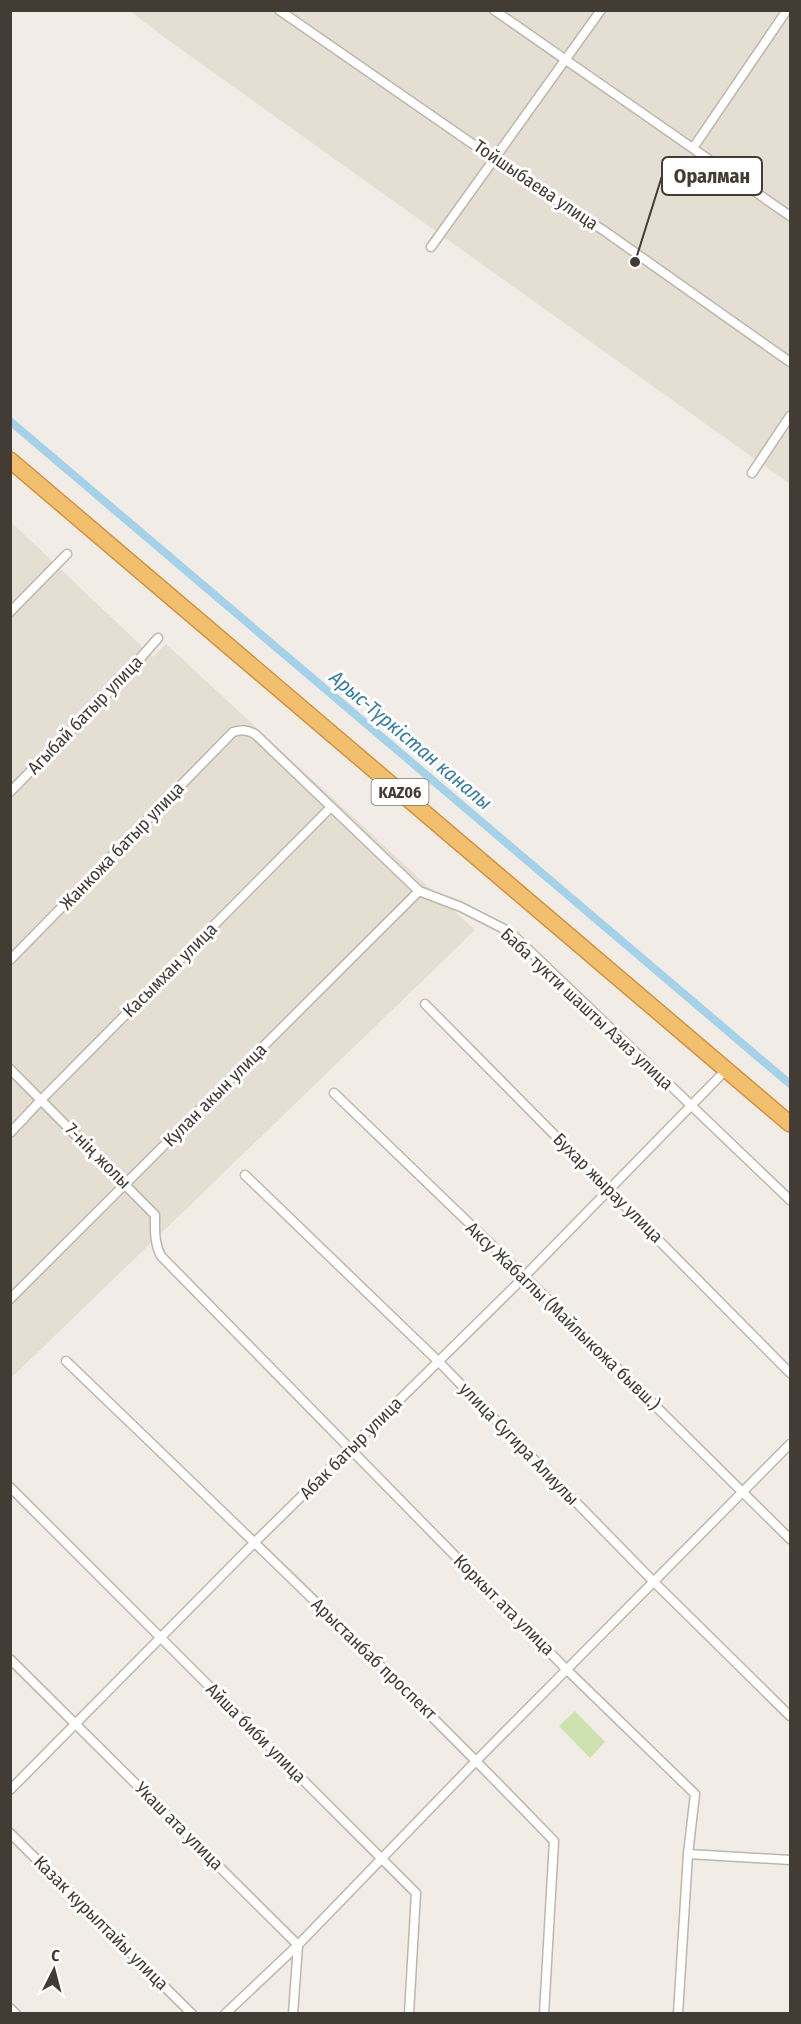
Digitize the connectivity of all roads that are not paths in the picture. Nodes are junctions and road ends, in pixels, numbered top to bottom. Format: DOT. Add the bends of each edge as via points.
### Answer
graph roads {
  1 [pos="279,10"];
  2 [pos="494,10"];
  3 [pos="601,10"];
  4 [pos="787,10"];
  5 [pos="566,61"];
  6 [pos="693,148"];
  7 [pos="496,159"];
  8 [pos="790,215"];
  9 [pos="431,247"];
  10 [pos="790,362"];
  11 [pos="790,416"];
  12 [pos="10,460"];
  13 [pos="10,472"];
  14 [pos="752,472"];
  15 [pos="67,554"];
  16 [pos="10,612"];
  17 [pos="158,638"];
  18 [pos="233,732"];
  19 [pos="10,792"];
  20 [pos="331,807"];
  21 [pos="420,891"];
  22 [pos="10,960"];
  23 [pos="425,1004"];
  24 [pos="10,1069"];
  25 [pos="720,1076"];
  26 [pos="334,1093"];
  27 [pos="42,1099"];
  28 [pos="691,1106"];
  29 [pos="790,1124"];
  30 [pos="10,1133"];
  31 [pos="790,1136"];
  32 [pos="245,1175"];
  33 [pos="126,1184"];
  34 [pos="609,1189"];
  35 [pos="790,1200"];
  36 [pos="161,1256"];
  37 [pos="524,1276"];
  38 [pos="10,1299"];
  39 [pos="66,1361"];
  40 [pos="438,1361"];
  41 [pos="790,1373"];
  42 [pos="790,1444"];
  43 [pos="350,1449"];
  44 [pos="10,1487"];
  45 [pos="742,1492"];
  46 [pos="790,1539"];
  47 [pos="255,1542"];
  48 [pos="653,1581"];
  49 [pos="160,1638"];
  50 [pos="10,1659"];
  51 [pos="567,1670"];
  52 [pos="790,1716"];
  53 [pos="76,1724"];
  54 [pos="477,1760"];
  55 [pos="10,1790"];
  56 [pos="10,1833"];
  57 [pos="688,1854"];
  58 [pos="383,1858"];
  59 [pos="790,1860"];
  60 [pos="298,1945"];
  61 [pos="10,2008"];
  62 [pos="16,2013"];
  63 [pos="192,2013"];
  64 [pos="225,2013"];
  65 [pos="293,2013"];
  66 [pos="409,2013"];
  67 [pos="544,2013"];
  68 [pos="678,2013"];
  1 -- 7 [label="street, Тойшыбаева улица"];
  2 -- 5 [label="street"];
  3 -- 5 [label="street"];
  4 -- 6 [label="street"];
  5 -- 6 [label="street"];
  5 -- 7 [label="street"];
  6 -- 8 [label="street"];
  7 -- 9 [label="street"];
  7 -- 10 [label="street, Тойшыбаева улица"];
  11 -- 14 [label="street"];
  12 -- 29 [label="highway, KАZ06"];
  13 -- 25 [label="highway, KАZ06"];
  15 -- 16 [label="street"];
  17 -- 19 [label="street, Агыбай батыр улица" via="121,681"];
  18 -- 20 [label="street, Баба тукти шашты Азиз улица" via="242,729 255,734"];
  18 -- 22 [label="street, Жанкожа батыр улица"];
  20 -- 21 [label="street, Баба тукти шашты Азиз улица"];
  20 -- 27 [label="street, Касымхан улица"];
  21 -- 28 [label="street, Баба тукти шашты Азиз улица" via="510,932"];
  21 -- 33 [label="street, Кулан акын улица"];
  23 -- 34 [label="street, Бухар жырау улица"];
  24 -- 27 [label="street, 7-нің жолы"];
  25 -- 28 [label="street, Абак батыр улица"];
  25 -- 31 [label="highway, KАZ06"];
  26 -- 37 [label="street, Аксу Жабаглы (Майлыкожа бывш.)"];
  27 -- 30 [label="street, Касымхан улица"];
  27 -- 33 [label="street, 7-нің жолы"];
  28 -- 34 [label="street, Абак батыр улица"];
  28 -- 35 [label="street, Баба тукти шашты Азиз улица"];
  32 -- 40 [label="street, улица Сугира Алиулы"];
  33 -- 36 [label="street, 7-нің жолы" via="155,1215 157,1250"];
  33 -- 38 [label="street, Кулан акын улица"];
  34 -- 37 [label="street, Абак батыр улица"];
  34 -- 41 [label="street, Бухар жырау улица"];
  36 -- 43 [label="street, Коркыт ата улица"];
  37 -- 40 [label="street, Абак батыр улица"];
  37 -- 45 [label="street, Аксу Жабаглы (Майлыкожа бывш.)"];
  39 -- 47 [label="street, Арыстанбаб проспект"];
  40 -- 43 [label="street, Абак батыр улица"];
  40 -- 48 [label="street, улица Сугира Алиулы"];
  42 -- 45 [label="street"];
  43 -- 47 [label="street, Абак батыр улица"];
  43 -- 51 [label="street, Коркыт ата улица"];
  44 -- 49 [label="street, Айша биби улица"];
  45 -- 46 [label="street, Аксу Жабаглы (Майлыкожа бывш.)"];
  45 -- 48 [label="street"];
  47 -- 49 [label="street, Абак батыр улица"];
  47 -- 54 [label="street, Арыстанбаб проспект"];
  48 -- 51 [label="street"];
  48 -- 52 [label="street, улица Сугира Алиулы"];
  49 -- 53 [label="street, Абак батыр улица"];
  49 -- 58 [label="street, Айша биби улица"];
  50 -- 53 [label="street, Укаш ата улица"];
  51 -- 54 [label="street"];
  51 -- 57 [label="street, Коркыт ата улица" via="695,1794"];
  53 -- 55 [label="street, Абак батыр улица"];
  53 -- 60 [label="street, Укаш ата улица"];
  54 -- 58 [label="street"];
  54 -- 67 [label="street, Арыстанбаб проспект" via="554,1841"];
  56 -- 63 [label="street, Казак курылтайы улица"];
  57 -- 59 [label="street"];
  57 -- 68 [label="street, Коркыт ата улица"];
  58 -- 60 [label="street"];
  58 -- 66 [label="street, Айша биби улица" via="416,1893"];
  60 -- 64 [label="street"];
  60 -- 65 [label="street"];
  61 -- 62 [label="street"];
}
